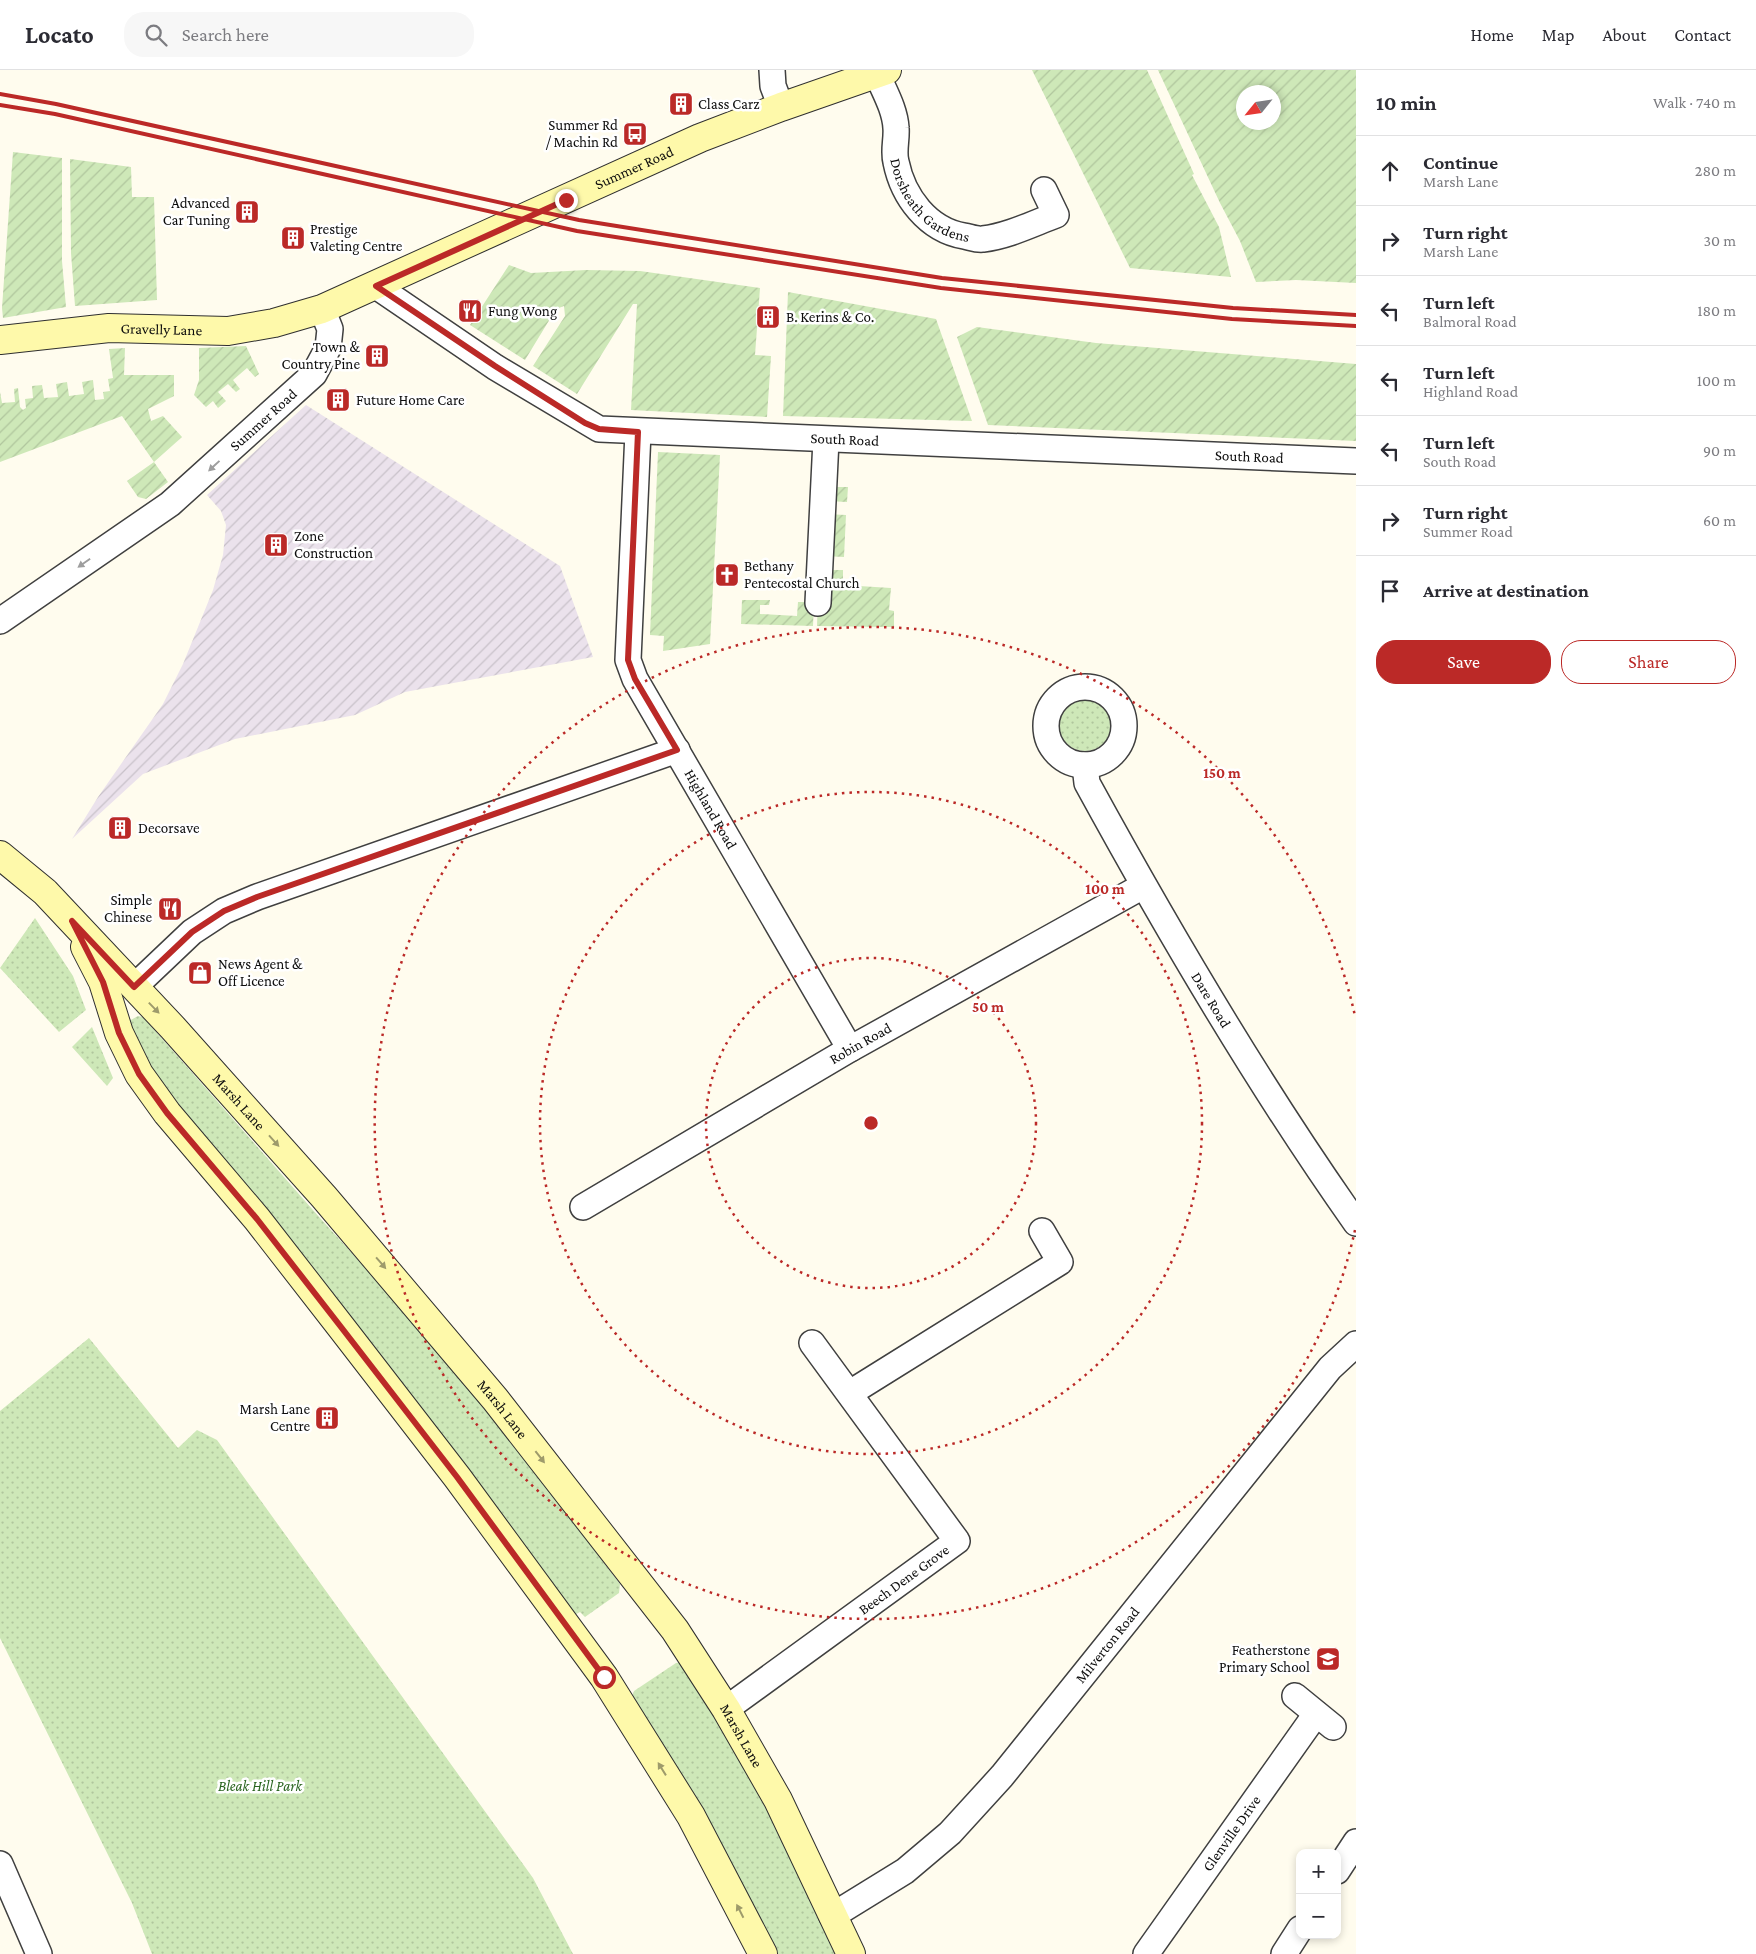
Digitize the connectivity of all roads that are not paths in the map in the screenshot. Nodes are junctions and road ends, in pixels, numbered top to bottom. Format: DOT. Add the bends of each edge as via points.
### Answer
graph roads {
  1 [pos="772,70"];
  2 [pos="882,72"];
  3 [pos="781,107"];
  4 [pos="1044,190"];
  5 [pos="376,286"];
  6 [pos="322,309"];
  7 [pos="0,340"];
  8 [pos="638,432"];
  9 [pos="826,440"];
  10 [pos="1356,461"];
  11 [pos="818,603"];
  12 [pos="0,621"];
  13 [pos="677,750"];
  14 [pos="1085,766"];
  15 [pos="0,855"];
  16 [pos="1144,886"];
  17 [pos="72,921"];
  18 [pos="134,987"];
  19 [pos="850,1049"];
  20 [pos="582,1207"];
  21 [pos="1356,1223"];
  22 [pos="1042,1231"];
  23 [pos="812,1343"];
  24 [pos="1356,1344"];
  25 [pos="850,1393"];
  26 [pos="1295,1696"];
  27 [pos="726,1709"];
  28 [pos="1356,1842"];
  29 [pos="0,1864"];
  30 [pos="1341,1865"];
  31 [pos="832,1916"];
  32 [pos="1296,1935"];
  33 [pos="39,1954"];
  34 [pos="763,1954"];
  35 [pos="851,1954"];
  36 [pos="1146,1954"];
  37 [pos="1284,1954"];
  1 -- 3 [label="street" via="773,86"];
  2 -- 3 [label="main road, Summer Road"];
  2 -- 4 [label="street, Dorsheath Gardens" via="896,127 895,160 903,189 937,227 957,235 982,239 1013,231 1056,215"];
  3 -- 5 [label="main road, Summer Road" via="700,138"];
  5 -- 6 [label="main road, Summer Road"];
  5 -- 8 [label="street, South Road" via="585,423 599,429"];
  6 -- 7 [label="main road, Gravelly Lane" via="274,323 228,331 110,328"];
  6 -- 12 [label="street, Summer Road, one-way" via="330,329 328,348 314,374 170,504"];
  8 -- 9 [label="street, South Road"];
  8 -- 13 [label="street, Highland Road" via="628,660 635,679"];
  9 -- 10 [label="street, South Road"];
  9 -- 11 [label="street"];
  13 -- 18 [label="street" via="232,908 192,932"];
  13 -- 19 [label="street, Highland Road"];
  14 -- 16 [label="street, Dare Road" via="1088,783"];
  15 -- 17 [label="main road, Marsh Lane" via="45,892"];
  16 -- 19 [label="street, Robin Road"];
  16 -- 21 [label="street, Dare Road" via="1307,1154"];
  17 -- 18 [label="main road, Marsh Lane"];
  34 -- 17 [label="main road, Marsh Lane, one-way" via="692,1816 604,1677 390,1390 139,1074 119,1033 103,982"];
  18 -- 27 [label="main road, Marsh Lane, one-way" via="324,1197 439,1331 675,1630"];
  19 -- 20 [label="street, Robin Road"];
  22 -- 25 [label="street" via="1060,1262"];
  23 -- 25 [label="street, Beech Dene Grove"];
  24 -- 31 [label="street, Milverton Road" via="1330,1368 1002,1776 950,1833 905,1871"];
  25 -- 27 [label="street, Beech Dene Grove" via="957,1542"];
  26 -- 36 [label="street, Glenville Drive" via="1325,1720"];
  27 -- 31 [label="main road, Marsh Lane" via="778,1800"];
  28 -- 30 [label="street"];
  29 -- 33 [label="street"];
  31 -- 35 [label="main road, Marsh Lane"];
  32 -- 37 [label="street"];
}
